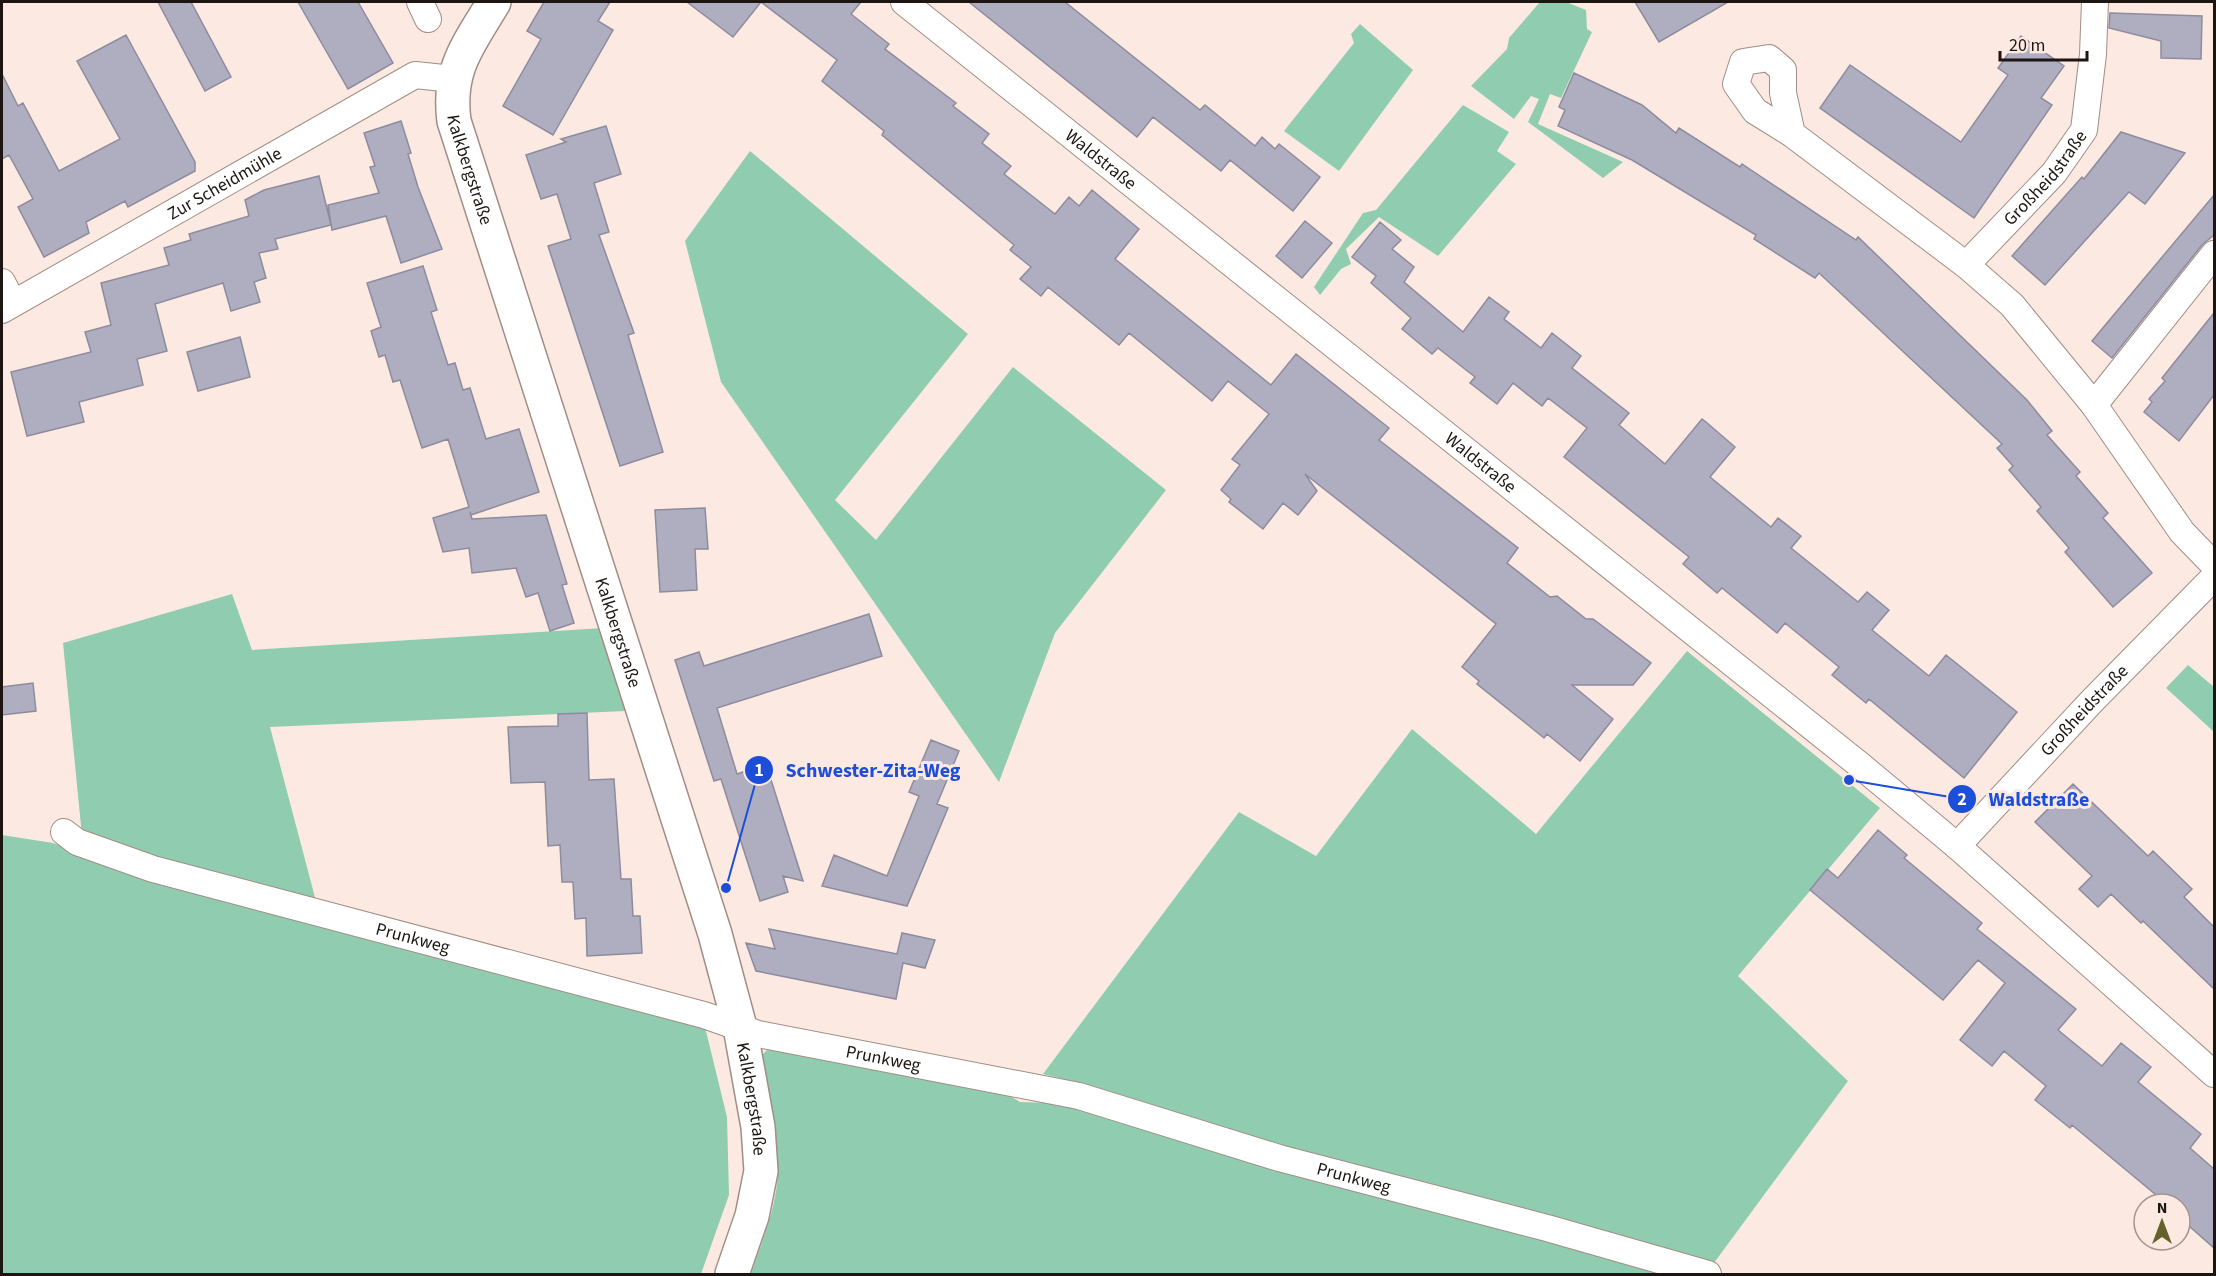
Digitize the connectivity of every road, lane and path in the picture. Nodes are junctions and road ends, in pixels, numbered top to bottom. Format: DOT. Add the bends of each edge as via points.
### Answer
graph roads {
  1 [pos="494,2"];
  2 [pos="904,2"];
  3 [pos="2095,2"];
  4 [pos="453,79"];
  5 [pos="1792,134"];
  6 [pos="2214,254"];
  7 [pos="1966,265"];
  8 [pos="5,298"];
  9 [pos="2094,405"];
  10 [pos="2214,565"];
  11 [pos="2214,577"];
  12 [pos="64,832"];
  13 [pos="1957,846"];
  14 [pos="740,1027"];
  15 [pos="2214,1074"];
  16 [pos="732,1275"];
  17 [pos="1708,1275"];
  1 -- 4 [label="street, Kalkbergstraße"];
  2 -- 13 [label="street, Waldstraße" via="1402,397"];
  3 -- 7 [label="street, Großheidstraße" via="2084,130 2054,173"];
  4 -- 8 [label="street, Zur Scheidmühle" via="415,75"];
  4 -- 14 [label="street, Kalkbergstraße" via="454,122 715,934"];
  5 -- 7 [label="street"];
  6 -- 9 [label="street"];
  7 -- 9 [label="street" via="2012,305"];
  9 -- 10 [label="street" via="2182,532"];
  11 -- 13 [label="street, Großheidstraße"];
  12 -- 14 [label="street, Prunkweg" via="76,842 153,869"];
  13 -- 15 [label="street, Waldstraße"];
  14 -- 16 [label="street, Kalkbergstraße" via="758,1127 761,1172 752,1216"];
  14 -- 17 [label="street, Prunkweg" via="758,1034 1079,1096 1279,1158"];
}
